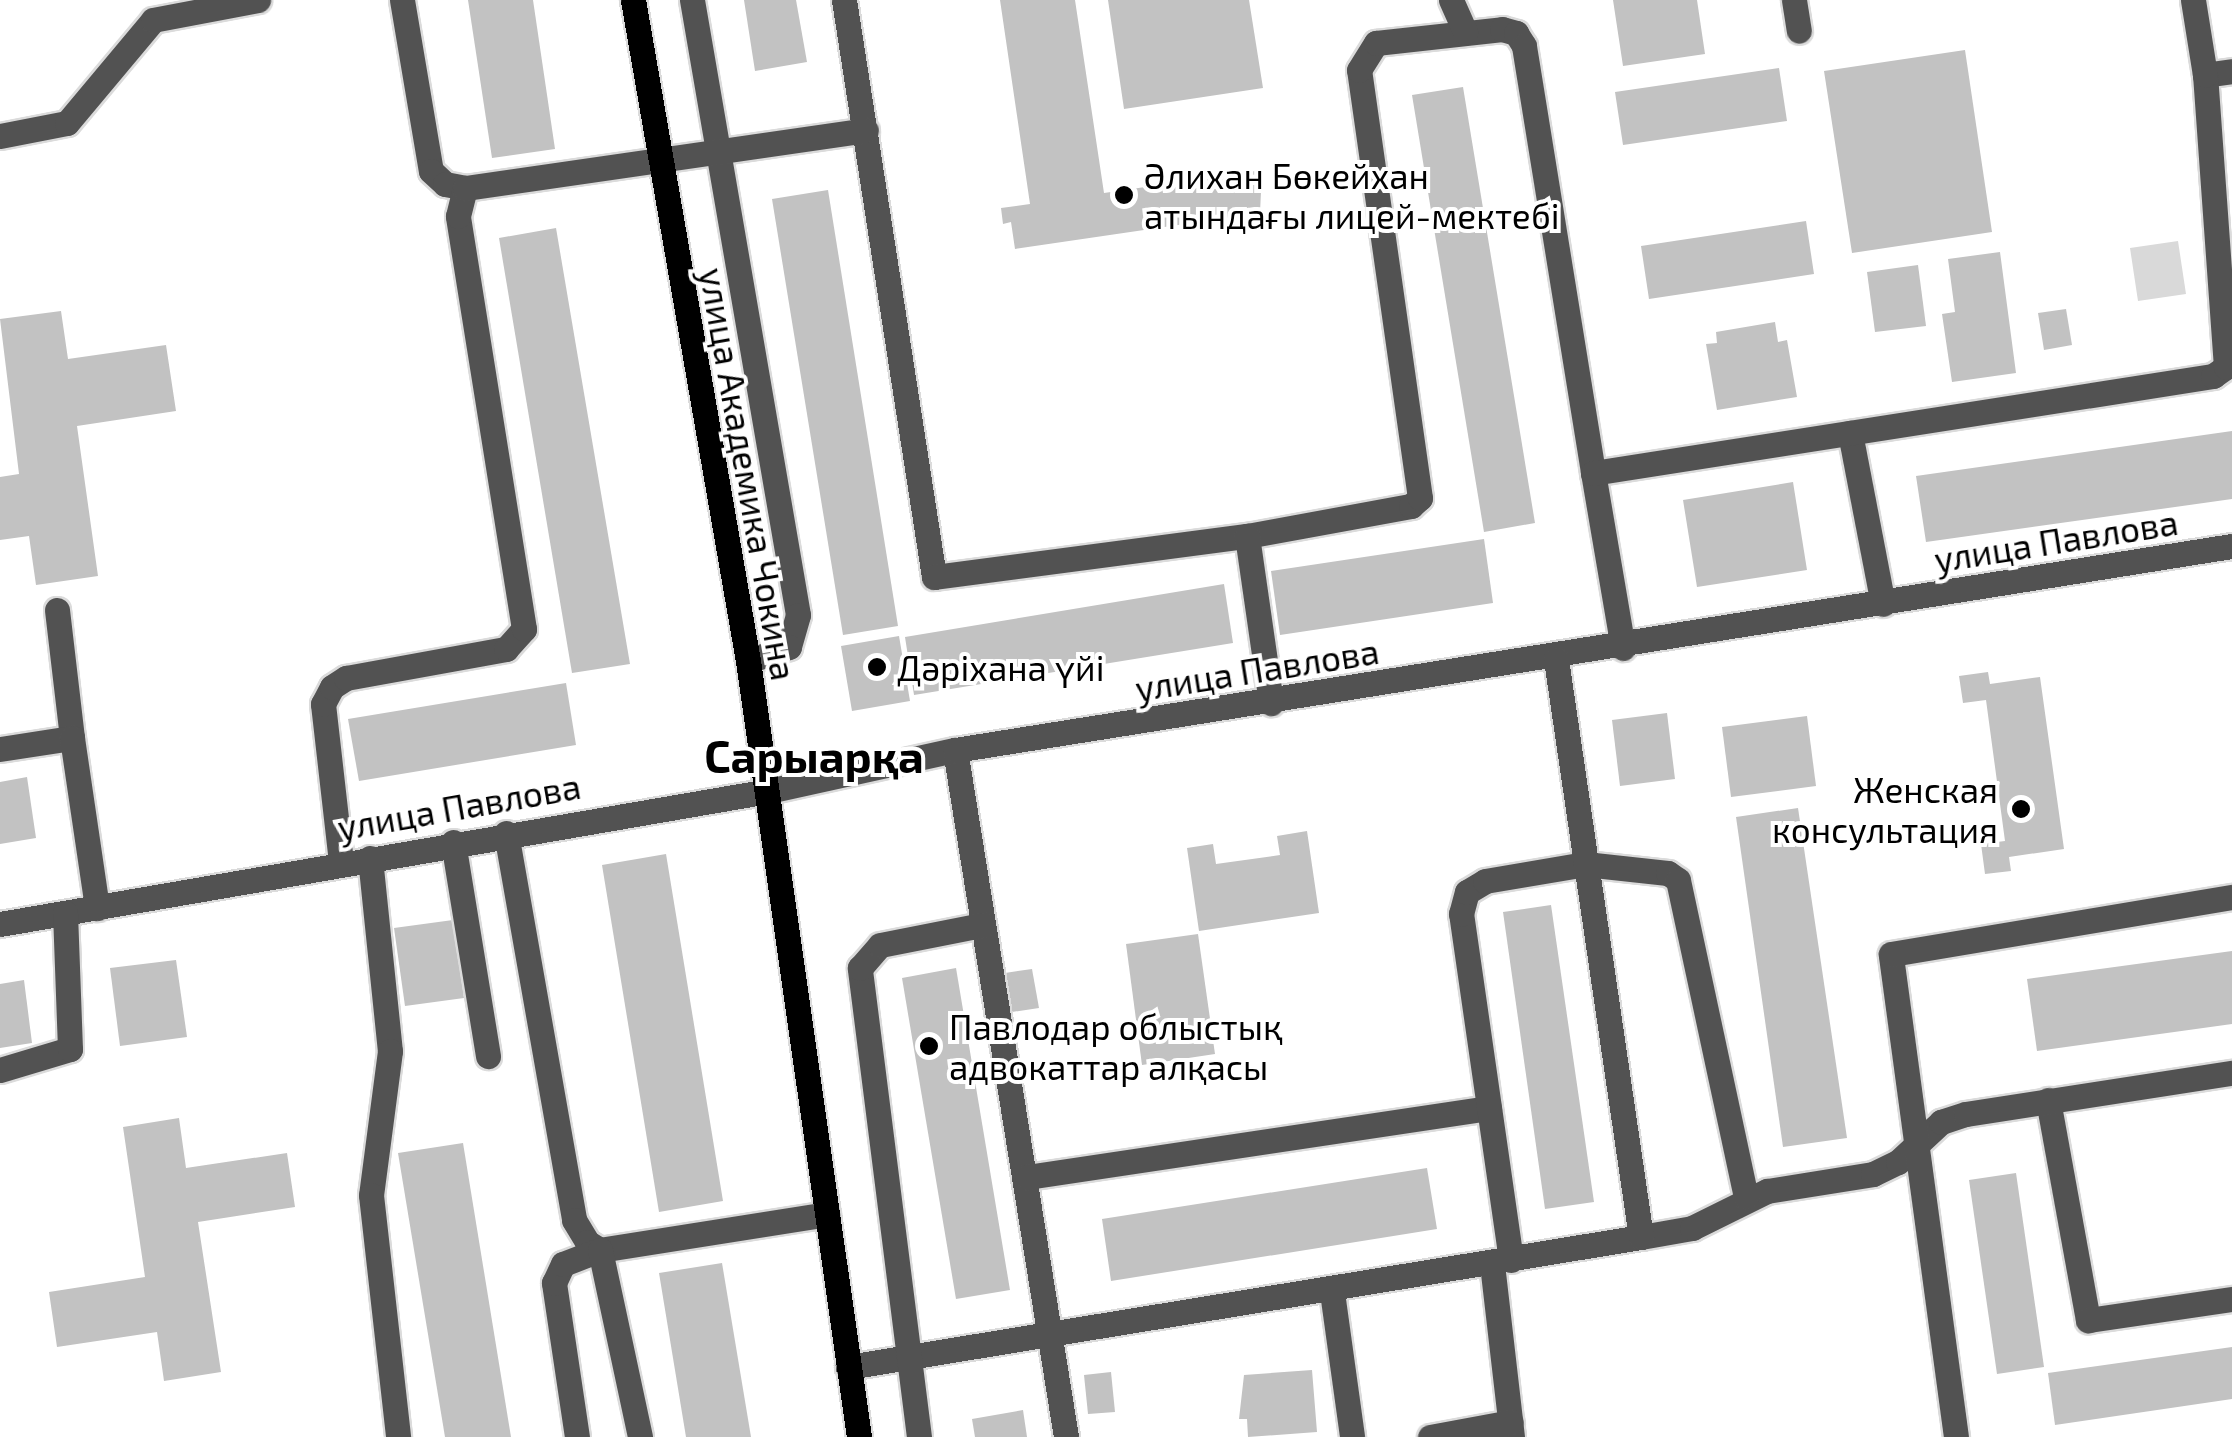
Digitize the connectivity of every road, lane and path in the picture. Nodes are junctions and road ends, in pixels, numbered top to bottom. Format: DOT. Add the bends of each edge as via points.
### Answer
graph roads {
  1 [pos="258,0"];
  2 [pos="402,0"];
  3 [pos="633,0"];
  4 [pos="692,0"];
  5 [pos="844,0"];
  6 [pos="1451,0"];
  7 [pos="1794,0"];
  8 [pos="2193,0"];
  9 [pos="1799,31"];
  10 [pos="1465,32"];
  11 [pos="2232,71"];
  12 [pos="2205,75"];
  13 [pos="866,130"];
  14 [pos="0,136"];
  15 [pos="720,152"];
  16 [pos="658,163"];
  17 [pos="465,188"];
  18 [pos="1850,433"];
  19 [pos="1594,473"];
  20 [pos="1247,536"];
  21 [pos="2232,546"];
  22 [pos="1882,604"];
  23 [pos="57,610"];
  24 [pos="1622,648"];
  25 [pos="1556,659"];
  26 [pos="748,662"];
  27 [pos="1271,703"];
  28 [pos="72,738"];
  29 [pos="0,749"];
  30 [pos="955,750"];
  31 [pos="768,791"];
  32 [pos="506,832"];
  33 [pos="453,842"];
  34 [pos="370,858"];
  35 [pos="341,862"];
  36 [pos="1585,864"];
  37 [pos="2232,896"];
  38 [pos="98,908"];
  39 [pos="65,913"];
  40 [pos="0,924"];
  41 [pos="982,926"];
  42 [pos="488,1056"];
  43 [pos="0,1070"];
  44 [pos="2232,1073"];
  45 [pos="2048,1100"];
  46 [pos="1489,1108"];
  47 [pos="1915,1144"];
  48 [pos="1027,1177"];
  49 [pos="1746,1197"];
  50 [pos="827,1214"];
  51 [pos="1641,1237"];
  52 [pos="600,1250"];
  53 [pos="1502,1262"];
  54 [pos="1332,1292"];
  55 [pos="2232,1299"];
  56 [pos="1051,1336"];
  57 [pos="908,1357"];
  58 [pos="848,1367"];
  59 [pos="1512,1430"];
  60 [pos="398,1437"];
  61 [pos="577,1437"];
  62 [pos="640,1437"];
  63 [pos="860,1437"];
  64 [pos="919,1437"];
  65 [pos="1066,1437"];
  66 [pos="1352,1437"];
  67 [pos="1430,1437"];
  68 [pos="1956,1437"];
  1 -- 14 [label="street" via="153,20 67,123"];
  2 -- 17 [label="street" via="431,171 444,184"];
  3 -- 16 [label="main road, улица Академика Чокина"];
  4 -- 15 [label="street"];
  5 -- 13 [label="street"];
  6 -- 10 [label="street"];
  7 -- 9 [label="street"];
  8 -- 12 [label="street"];
  10 -- 19 [label="street" via="1502,29 1516,33 1524,46"];
  10 -- 20 [label="street" via="1376,43 1360,70 1420,498 1411,506"];
  11 -- 12 [label="street"];
  12 -- 18 [label="street" via="2226,367 2213,376"];
  13 -- 15 [label="street"];
  13 -- 20 [label="street" via="934,578"];
  15 -- 16 [label="street"];
  15 -- 26 [label="street" via="798,616 789,647"];
  16 -- 17 [label="street"];
  16 -- 26 [label="main road, улица Академика Чокина"];
  17 -- 35 [label="street" via="458,216 524,629 506,648 332,686 322,704"];
  18 -- 19 [label="street"];
  18 -- 22 [label="street"];
  19 -- 24 [label="street"];
  20 -- 27 [label="street"];
  21 -- 22 [label="street, улица Павлова"];
  22 -- 24 [label="street, улица Павлова"];
  23 -- 28 [label="street"];
  24 -- 25 [label="street, улица Павлова"];
  25 -- 27 [label="street, улица Павлова"];
  25 -- 36 [label="street"];
  26 -- 31 [label="main road, улица Академика Чокина"];
  27 -- 30 [label="street, улица Павлова"];
  28 -- 29 [label="street"];
  28 -- 38 [label="street"];
  30 -- 31 [label="street, улица Павлова"];
  30 -- 41 [label="street"];
  31 -- 32 [label="street, улица Павлова"];
  31 -- 50 [label="main road, улица Академика Чокина"];
  32 -- 33 [label="street, улица Павлова"];
  32 -- 52 [label="street" via="574,1220"];
  33 -- 34 [label="street, улица Павлова"];
  33 -- 42 [label="street"];
  34 -- 35 [label="street, улица Павлова"];
  34 -- 60 [label="street" via="390,1052 371,1195"];
  35 -- 38 [label="street, улица Павлова"];
  36 -- 46 [label="street" via="1485,881 1463,901"];
  36 -- 49 [label="street" via="1668,873 1678,880"];
  36 -- 51 [label="street"];
  37 -- 47 [label="street" via="1891,954"];
  38 -- 39 [label="street, улица Павлова"];
  39 -- 40 [label="street, улица Павлова"];
  39 -- 43 [label="street" via="70,1048"];
  41 -- 48 [label="street"];
  41 -- 57 [label="street" via="880,944 860,968"];
  44 -- 45 [label="street"];
  45 -- 47 [label="street" via="1953,1118"];
  45 -- 55 [label="street" via="2088,1320"];
  46 -- 48 [label="street"];
  46 -- 53 [label="street"];
  47 -- 49 [label="street" via="1872,1174"];
  47 -- 68 [label="street"];
  48 -- 56 [label="street"];
  49 -- 51 [label="street" via="1692,1228"];
  50 -- 52 [label="street"];
  50 -- 58 [label="main road, улица Академика Чокина"];
  51 -- 53 [label="street"];
  52 -- 61 [label="street" via="563,1264 554,1284"];
  52 -- 62 [label="street"];
  53 -- 54 [label="street"];
  53 -- 59 [label="street"];
  54 -- 56 [label="street"];
  54 -- 66 [label="street"];
  56 -- 57 [label="street"];
  56 -- 65 [label="street"];
  57 -- 58 [label="street"];
  57 -- 64 [label="street"];
  58 -- 63 [label="main road, улица Академика Чокина"];
  59 -- 67 [label="street"];
}
